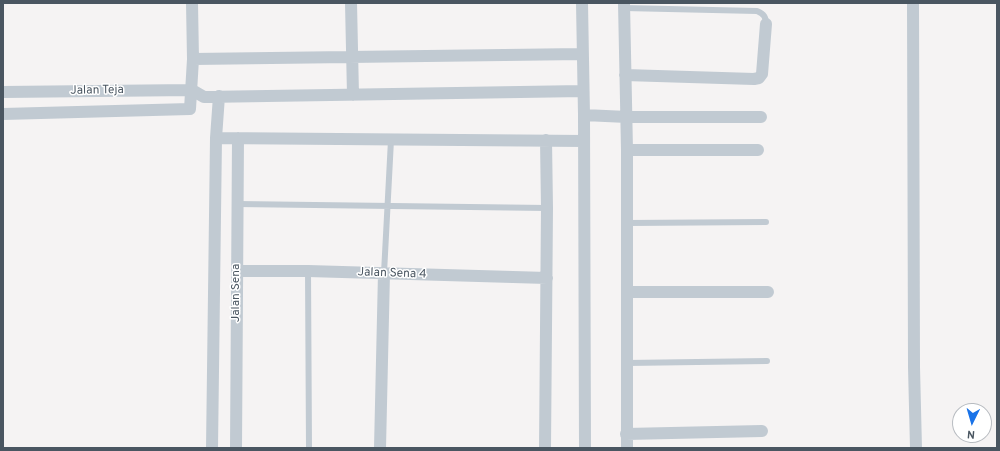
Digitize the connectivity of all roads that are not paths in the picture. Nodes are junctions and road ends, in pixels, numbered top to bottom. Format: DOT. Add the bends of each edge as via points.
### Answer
graph roads {
  1 [pos="192,3"];
  2 [pos="351,3"];
  3 [pos="582,3"];
  4 [pos="913,3"];
  5 [pos="624,5"];
  6 [pos="766,24"];
  7 [pos="582,54"];
  8 [pos="352,57"];
  9 [pos="192,60"];
  10 [pos="625,75"];
  11 [pos="192,90"];
  12 [pos="583,91"];
  13 [pos="3,92"];
  14 [pos="353,95"];
  15 [pos="219,96"];
  16 [pos="204,97"];
  17 [pos="190,109"];
  18 [pos="3,114"];
  19 [pos="584,115"];
  20 [pos="627,117"];
  21 [pos="761,117"];
  22 [pos="216,138"];
  23 [pos="238,138"];
  24 [pos="391,140"];
  25 [pos="546,140"];
  26 [pos="584,140"];
  27 [pos="628,150"];
  28 [pos="758,150"];
  29 [pos="237,204"];
  30 [pos="388,206"];
  31 [pos="547,208"];
  32 [pos="766,222"];
  33 [pos="628,223"];
  34 [pos="238,271"];
  35 [pos="308,271"];
  36 [pos="384,273"];
  37 [pos="547,278"];
  38 [pos="627,292"];
  39 [pos="768,292"];
  40 [pos="767,361"];
  41 [pos="627,363"];
  42 [pos="762,431"];
  43 [pos="626,434"];
  44 [pos="212,448"];
  45 [pos="236,448"];
  46 [pos="309,448"];
  47 [pos="380,448"];
  48 [pos="545,448"];
  49 [pos="584,448"];
  50 [pos="627,448"];
  51 [pos="916,448"];
  1 -- 9 [label="street"];
  2 -- 8 [label="street"];
  3 -- 7 [label="street"];
  4 -- 51 [label="street"];
  5 -- 6 [label="lane" via="757,11 766,17"];
  5 -- 10 [label="street"];
  6 -- 10 [label="street" via="760,78 754,80"];
  7 -- 8 [label="street"];
  7 -- 12 [label="street"];
  8 -- 9 [label="street"];
  8 -- 14 [label="street"];
  9 -- 11 [label="street"];
  10 -- 20 [label="street"];
  11 -- 13 [label="street, Jalan Teja"];
  11 -- 16 [label="street"];
  11 -- 17 [label="street"];
  12 -- 14 [label="street"];
  12 -- 19 [label="street"];
  14 -- 15 [label="street"];
  15 -- 16 [label="street"];
  15 -- 22 [label="street"];
  16 -- 17 [label="street"];
  17 -- 18 [label="street, Jalan Teja"];
  19 -- 20 [label="street"];
  19 -- 26 [label="street"];
  20 -- 21 [label="street"];
  20 -- 27 [label="street"];
  22 -- 23 [label="street"];
  22 -- 44 [label="street"];
  23 -- 24 [label="street"];
  23 -- 29 [label="street, Jalan Sena"];
  24 -- 25 [label="street"];
  24 -- 30 [label="lane"];
  25 -- 26 [label="street"];
  25 -- 31 [label="street"];
  26 -- 49 [label="street"];
  27 -- 28 [label="street"];
  27 -- 33 [label="street"];
  29 -- 30 [label="lane"];
  29 -- 34 [label="street, Jalan Sena"];
  30 -- 31 [label="lane"];
  30 -- 36 [label="lane"];
  31 -- 37 [label="street"];
  32 -- 33 [label="lane"];
  33 -- 38 [label="street"];
  34 -- 35 [label="street, Jalan Sena 4"];
  34 -- 45 [label="street, Jalan Sena"];
  35 -- 36 [label="street, Jalan Sena 4"];
  35 -- 46 [label="lane"];
  36 -- 37 [label="street, Jalan Sena 4"];
  36 -- 47 [label="street"];
  37 -- 48 [label="street"];
  38 -- 39 [label="street"];
  38 -- 41 [label="street"];
  40 -- 41 [label="lane"];
  41 -- 43 [label="street"];
  42 -- 43 [label="street"];
  43 -- 50 [label="street"];
}
